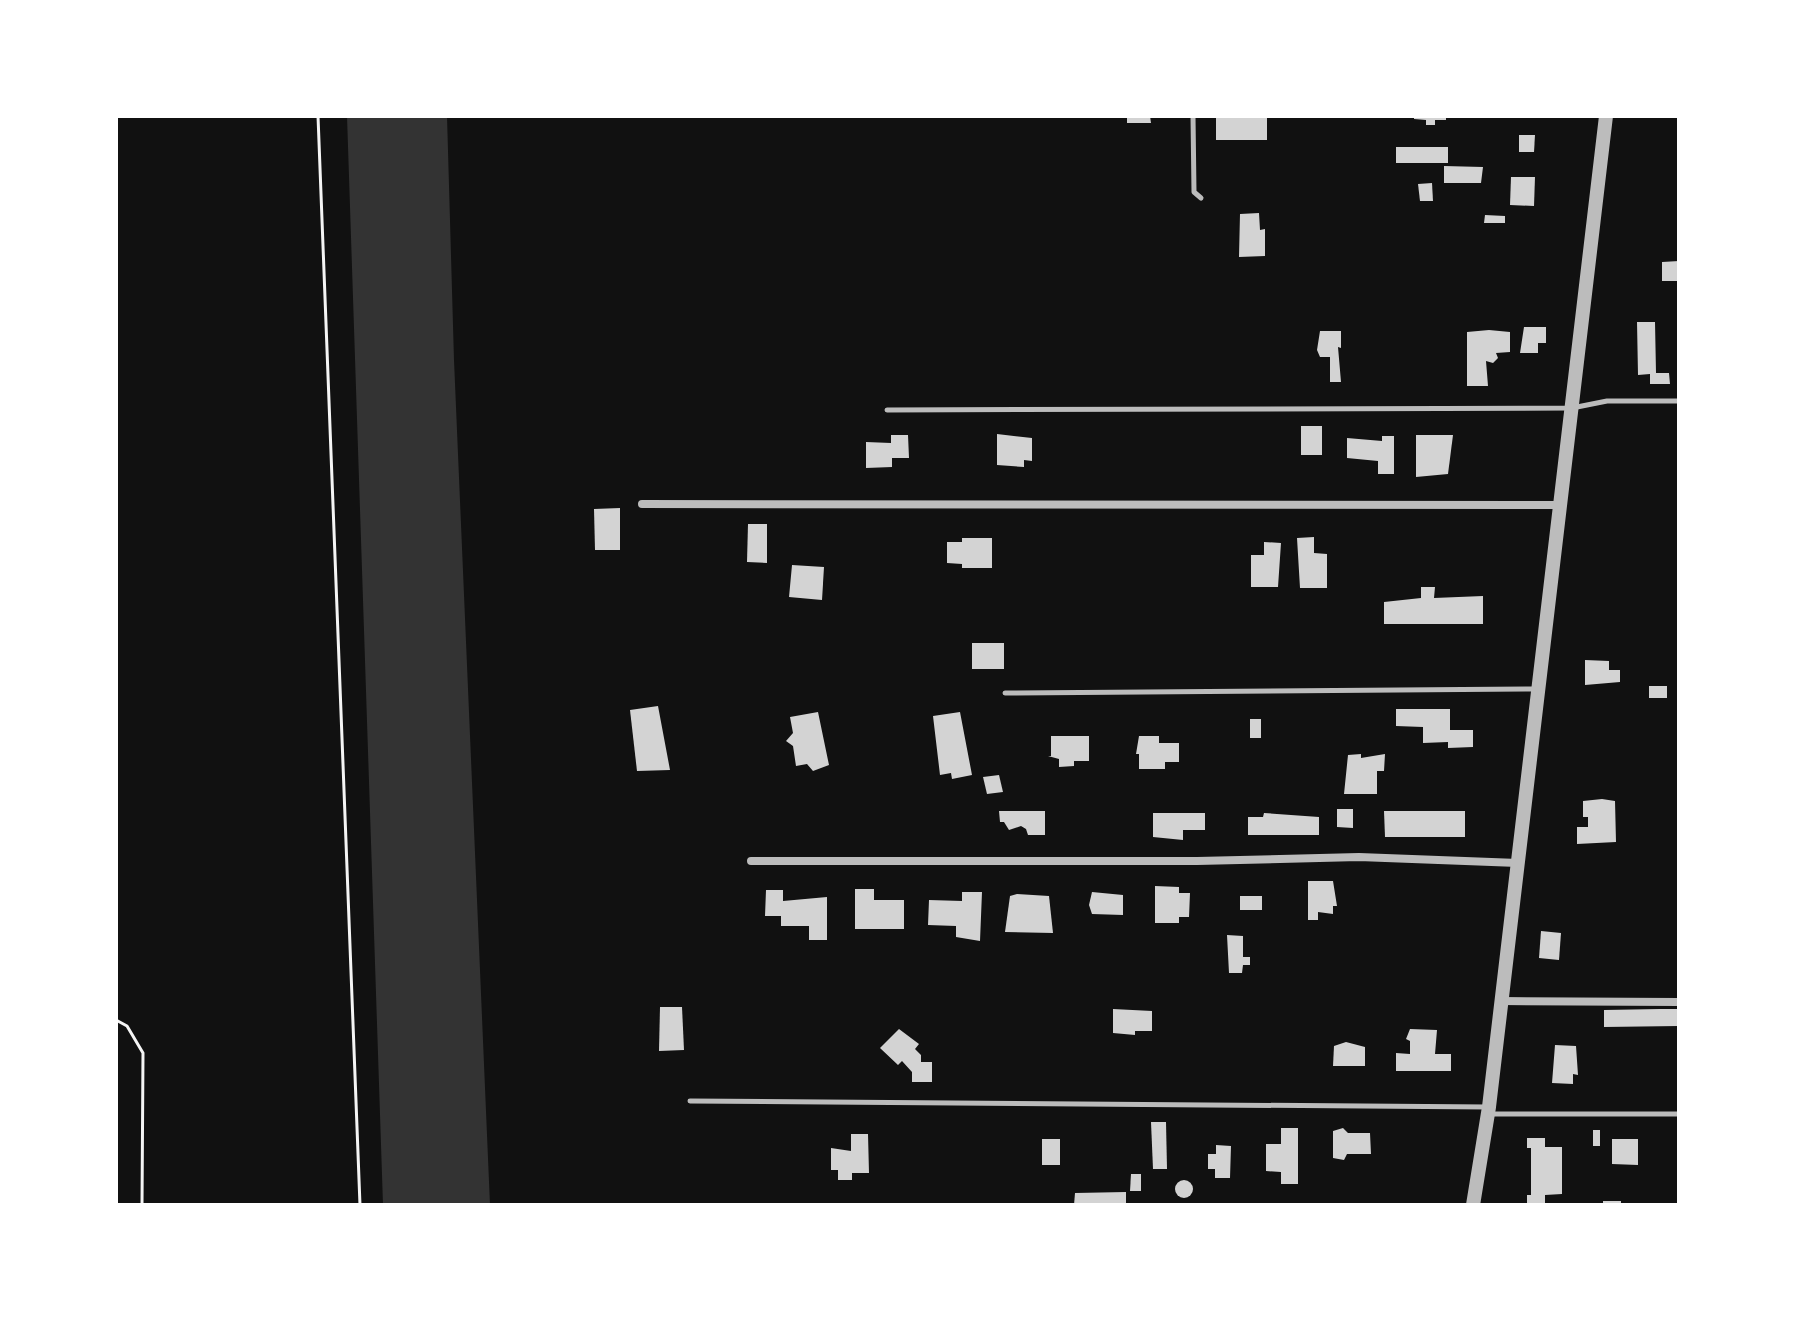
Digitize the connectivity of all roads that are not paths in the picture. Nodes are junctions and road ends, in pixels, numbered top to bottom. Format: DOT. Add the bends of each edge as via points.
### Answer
graph roads {
  1 [pos="1193,116"];
  2 [pos="1606,116"];
  3 [pos="1201,198"];
  4 [pos="1679,401"];
  5 [pos="1572,408"];
  6 [pos="887,410"];
  7 [pos="642,504"];
  8 [pos="1560,505"];
  9 [pos="1538,689"];
  10 [pos="1005,693"];
  11 [pos="751,861"];
  12 [pos="1518,863"];
  13 [pos="1501,1001"];
  14 [pos="1679,1002"];
  15 [pos="690,1101"];
  16 [pos="1488,1111"];
  17 [pos="1679,1114"];
  18 [pos="1473,1205"];
  1 -- 3 [label="lane" via="1194,192"];
  2 -- 5 [label="street"];
  4 -- 5 [label="lane" via="1607,401"];
  5 -- 6 [label="lane"];
  5 -- 8 [label="street"];
  7 -- 8 [label="street"];
  8 -- 9 [label="street"];
  9 -- 10 [label="lane"];
  9 -- 12 [label="street"];
  11 -- 12 [label="street" via="1359,857"];
  12 -- 13 [label="street"];
  13 -- 14 [label="street"];
  13 -- 16 [label="street"];
  15 -- 16 [label="lane"];
  16 -- 17 [label="lane"];
  16 -- 18 [label="street"];
}
